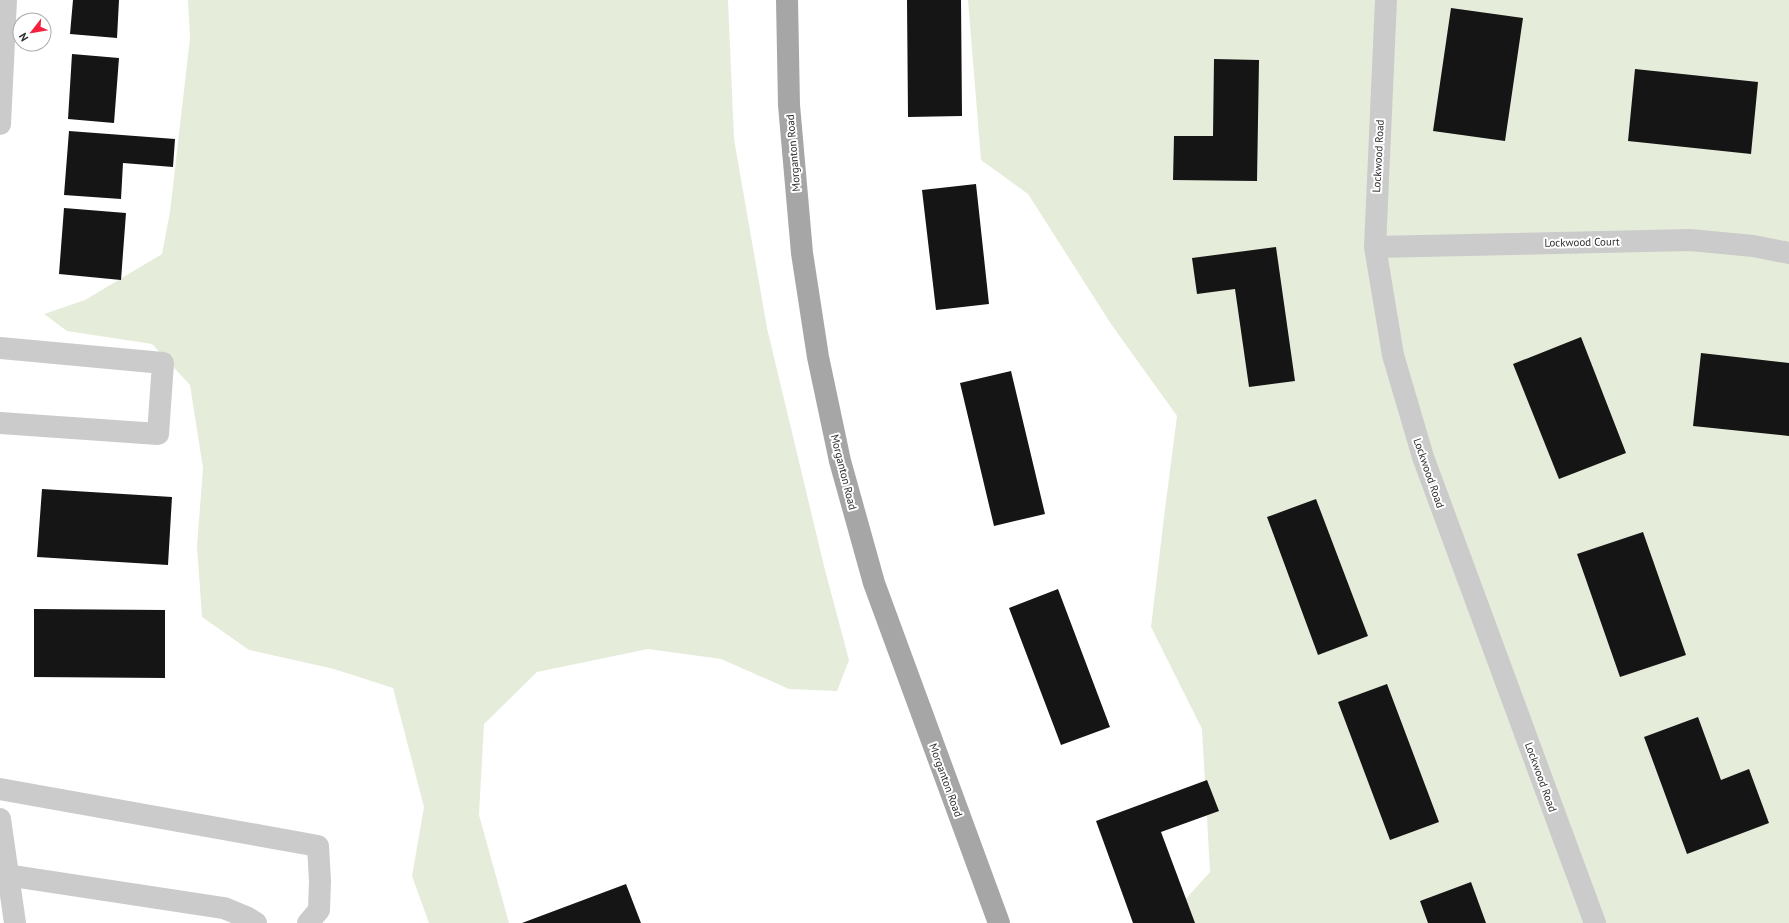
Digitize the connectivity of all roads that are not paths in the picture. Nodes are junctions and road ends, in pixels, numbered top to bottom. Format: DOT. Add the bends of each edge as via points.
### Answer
graph roads {
  1 [pos="6,0"];
  2 [pos="787,0"];
  3 [pos="1386,0"];
  4 [pos="0,124"];
  5 [pos="1375,247"];
  6 [pos="1789,253"];
  7 [pos="0,348"];
  8 [pos="0,423"];
  9 [pos="0,789"];
  10 [pos="0,819"];
  11 [pos="7,875"];
  12 [pos="251,921"];
  13 [pos="15,923"];
  14 [pos="308,923"];
  15 [pos="999,923"];
  16 [pos="1595,923"];
  1 -- 4 [label="street"];
  2 -- 15 [label="main road, Morganton Road" via="789,106 802,253 818,357 840,461 874,583"];
  3 -- 5 [label="street, Lockwood Road"];
  5 -- 6 [label="street, Lockwood Court" via="1690,240 1753,246"];
  5 -- 16 [label="street, Lockwood Road" via="1392,355 1423,457"];
  7 -- 8 [label="street" via="163,363 158,434"];
  9 -- 14 [label="street" via="318,846 319,910"];
  10 -- 11 [label="street"];
  11 -- 12 [label="street" via="224,908"];
  11 -- 13 [label="street"];
}
